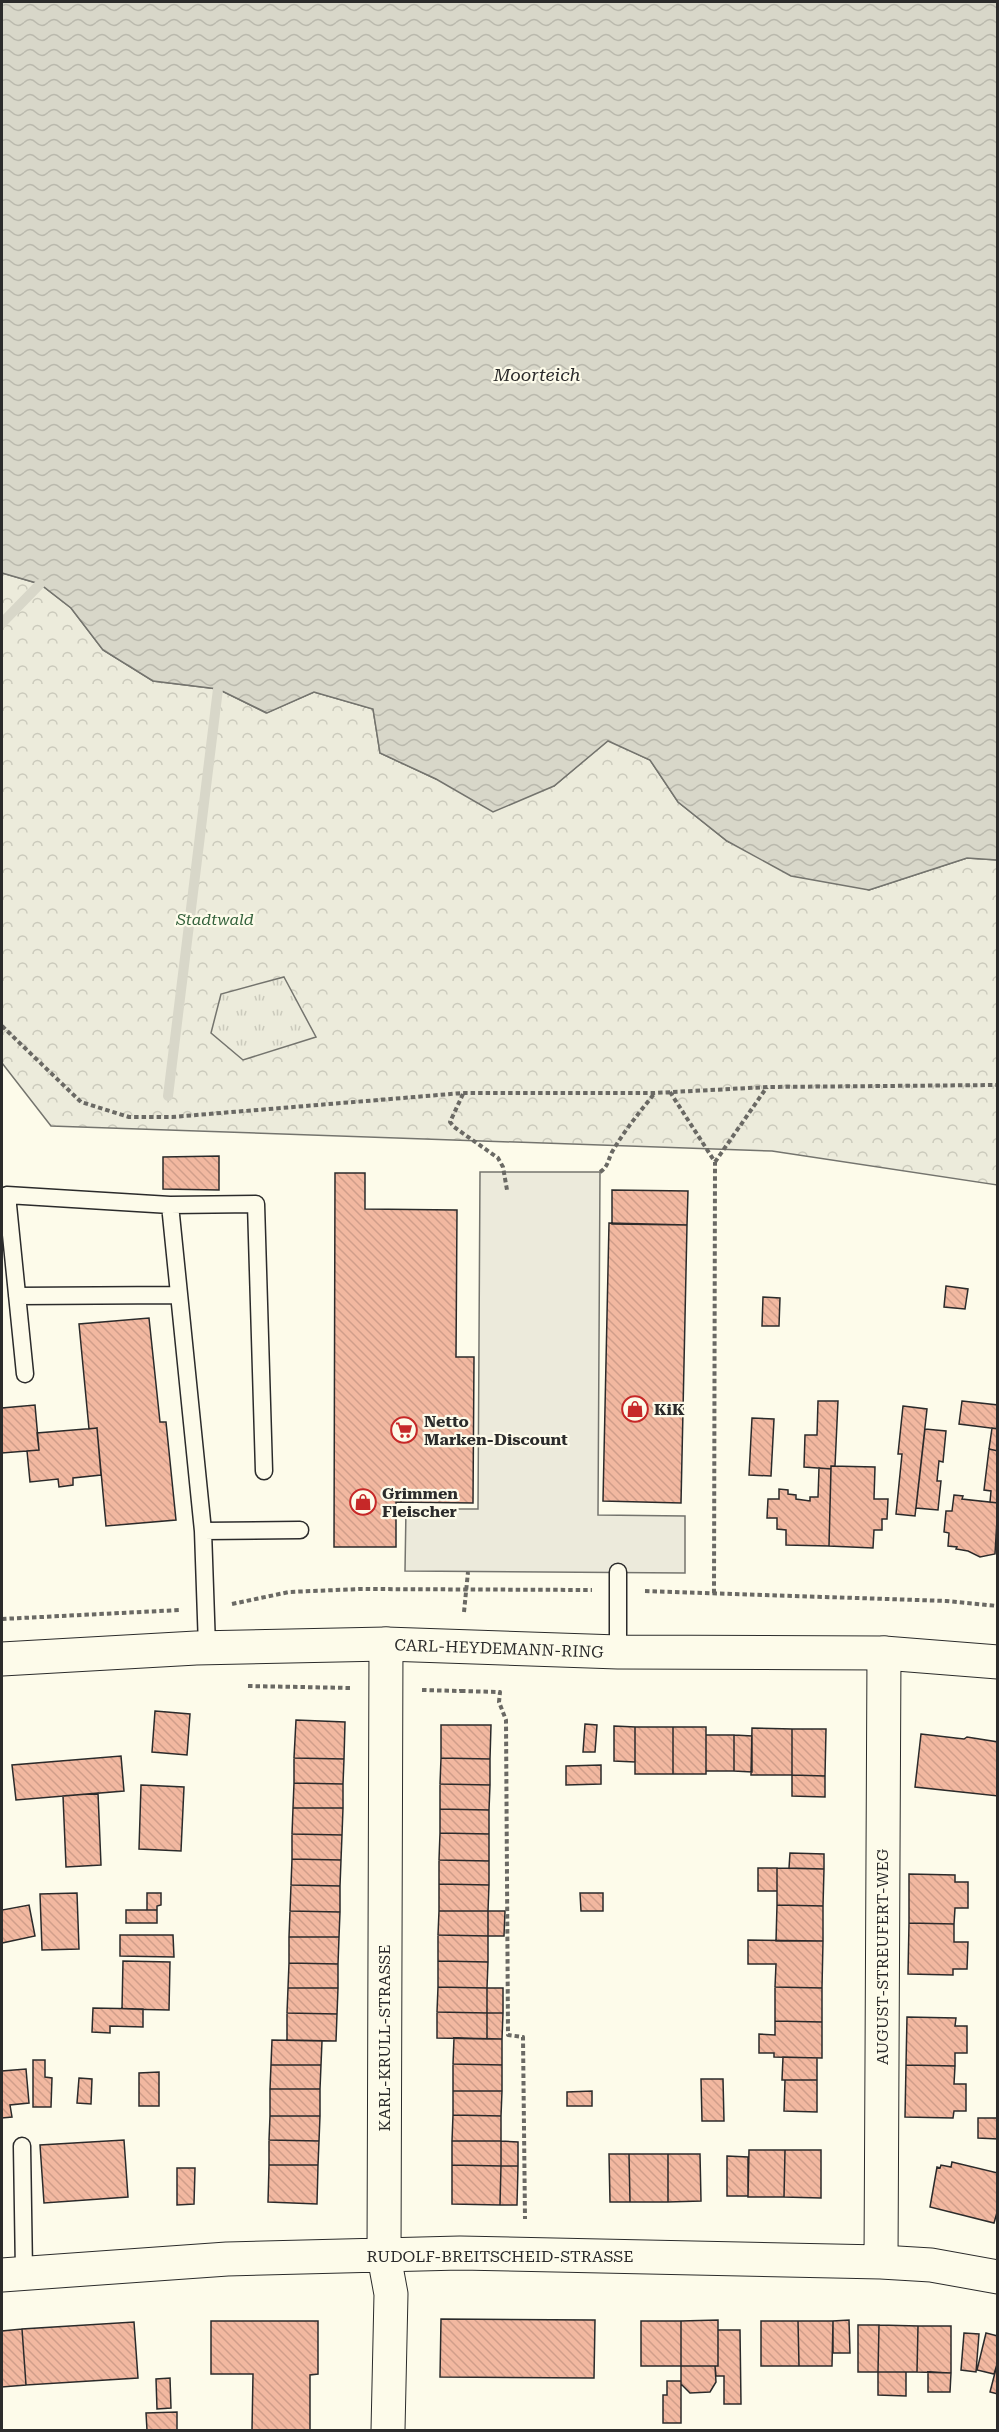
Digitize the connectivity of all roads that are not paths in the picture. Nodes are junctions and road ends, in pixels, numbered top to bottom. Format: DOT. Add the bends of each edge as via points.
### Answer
graph roads {
  1 [pos="170,1205"];
  2 [pos="17,1296"];
  3 [pos="178,1296"];
  4 [pos="25,1374"];
  5 [pos="264,1471"];
  6 [pos="300,1530"];
  7 [pos="203,1531"];
  8 [pos="618,1572"];
  9 [pos="386,1644"];
  10 [pos="207,1647"];
  11 [pos="618,1652"];
  12 [pos="884,1653"];
  13 [pos="2,1659"];
  14 [pos="998,1662"];
  15 [pos="22,2146"];
  16 [pos="384,2256"];
  17 [pos="881,2262"];
  18 [pos="13,2274"];
  19 [pos="998,2277"];
  20 [pos="388,2430"];
  1 -- 2 [label="lane" via="7,1195"];
  1 -- 3 [label="lane"];
  1 -- 5 [label="lane" via="256,1204"];
  2 -- 3 [label="lane"];
  2 -- 4 [label="lane"];
  3 -- 7 [label="lane"];
  6 -- 7 [label="lane"];
  7 -- 10 [label="lane"];
  8 -- 11 [label="lane"];
  9 -- 10 [label="street, CARL-HEYDEMANN-RING"];
  9 -- 11 [label="street, CARL-HEYDEMANN-RING"];
  9 -- 16 [label="street, KARL-KRULL-STRASSE"];
  10 -- 13 [label="street, CARL-HEYDEMANN-RING"];
  11 -- 12 [label="street, CARL-HEYDEMANN-RING"];
  12 -- 14 [label="street, CARL-HEYDEMANN-RING"];
  12 -- 17 [label="street, AUGUST-STREUFERT-WEG"];
  15 -- 18 [label="lane"];
  16 -- 17 [label="street, RUDOLF-BREITSCHEID-STRASSE" via="525,2253"];
  16 -- 18 [label="street, RUDOLF-BREITSCHEID-STRASSE" via="227,2259"];
  16 -- 20 [label="street, KARL-KRULL-STRASSE" via="391,2294"];
  17 -- 19 [label="street, RUDOLF-BREITSCHEID-STRASSE" via="931,2265"];
}
